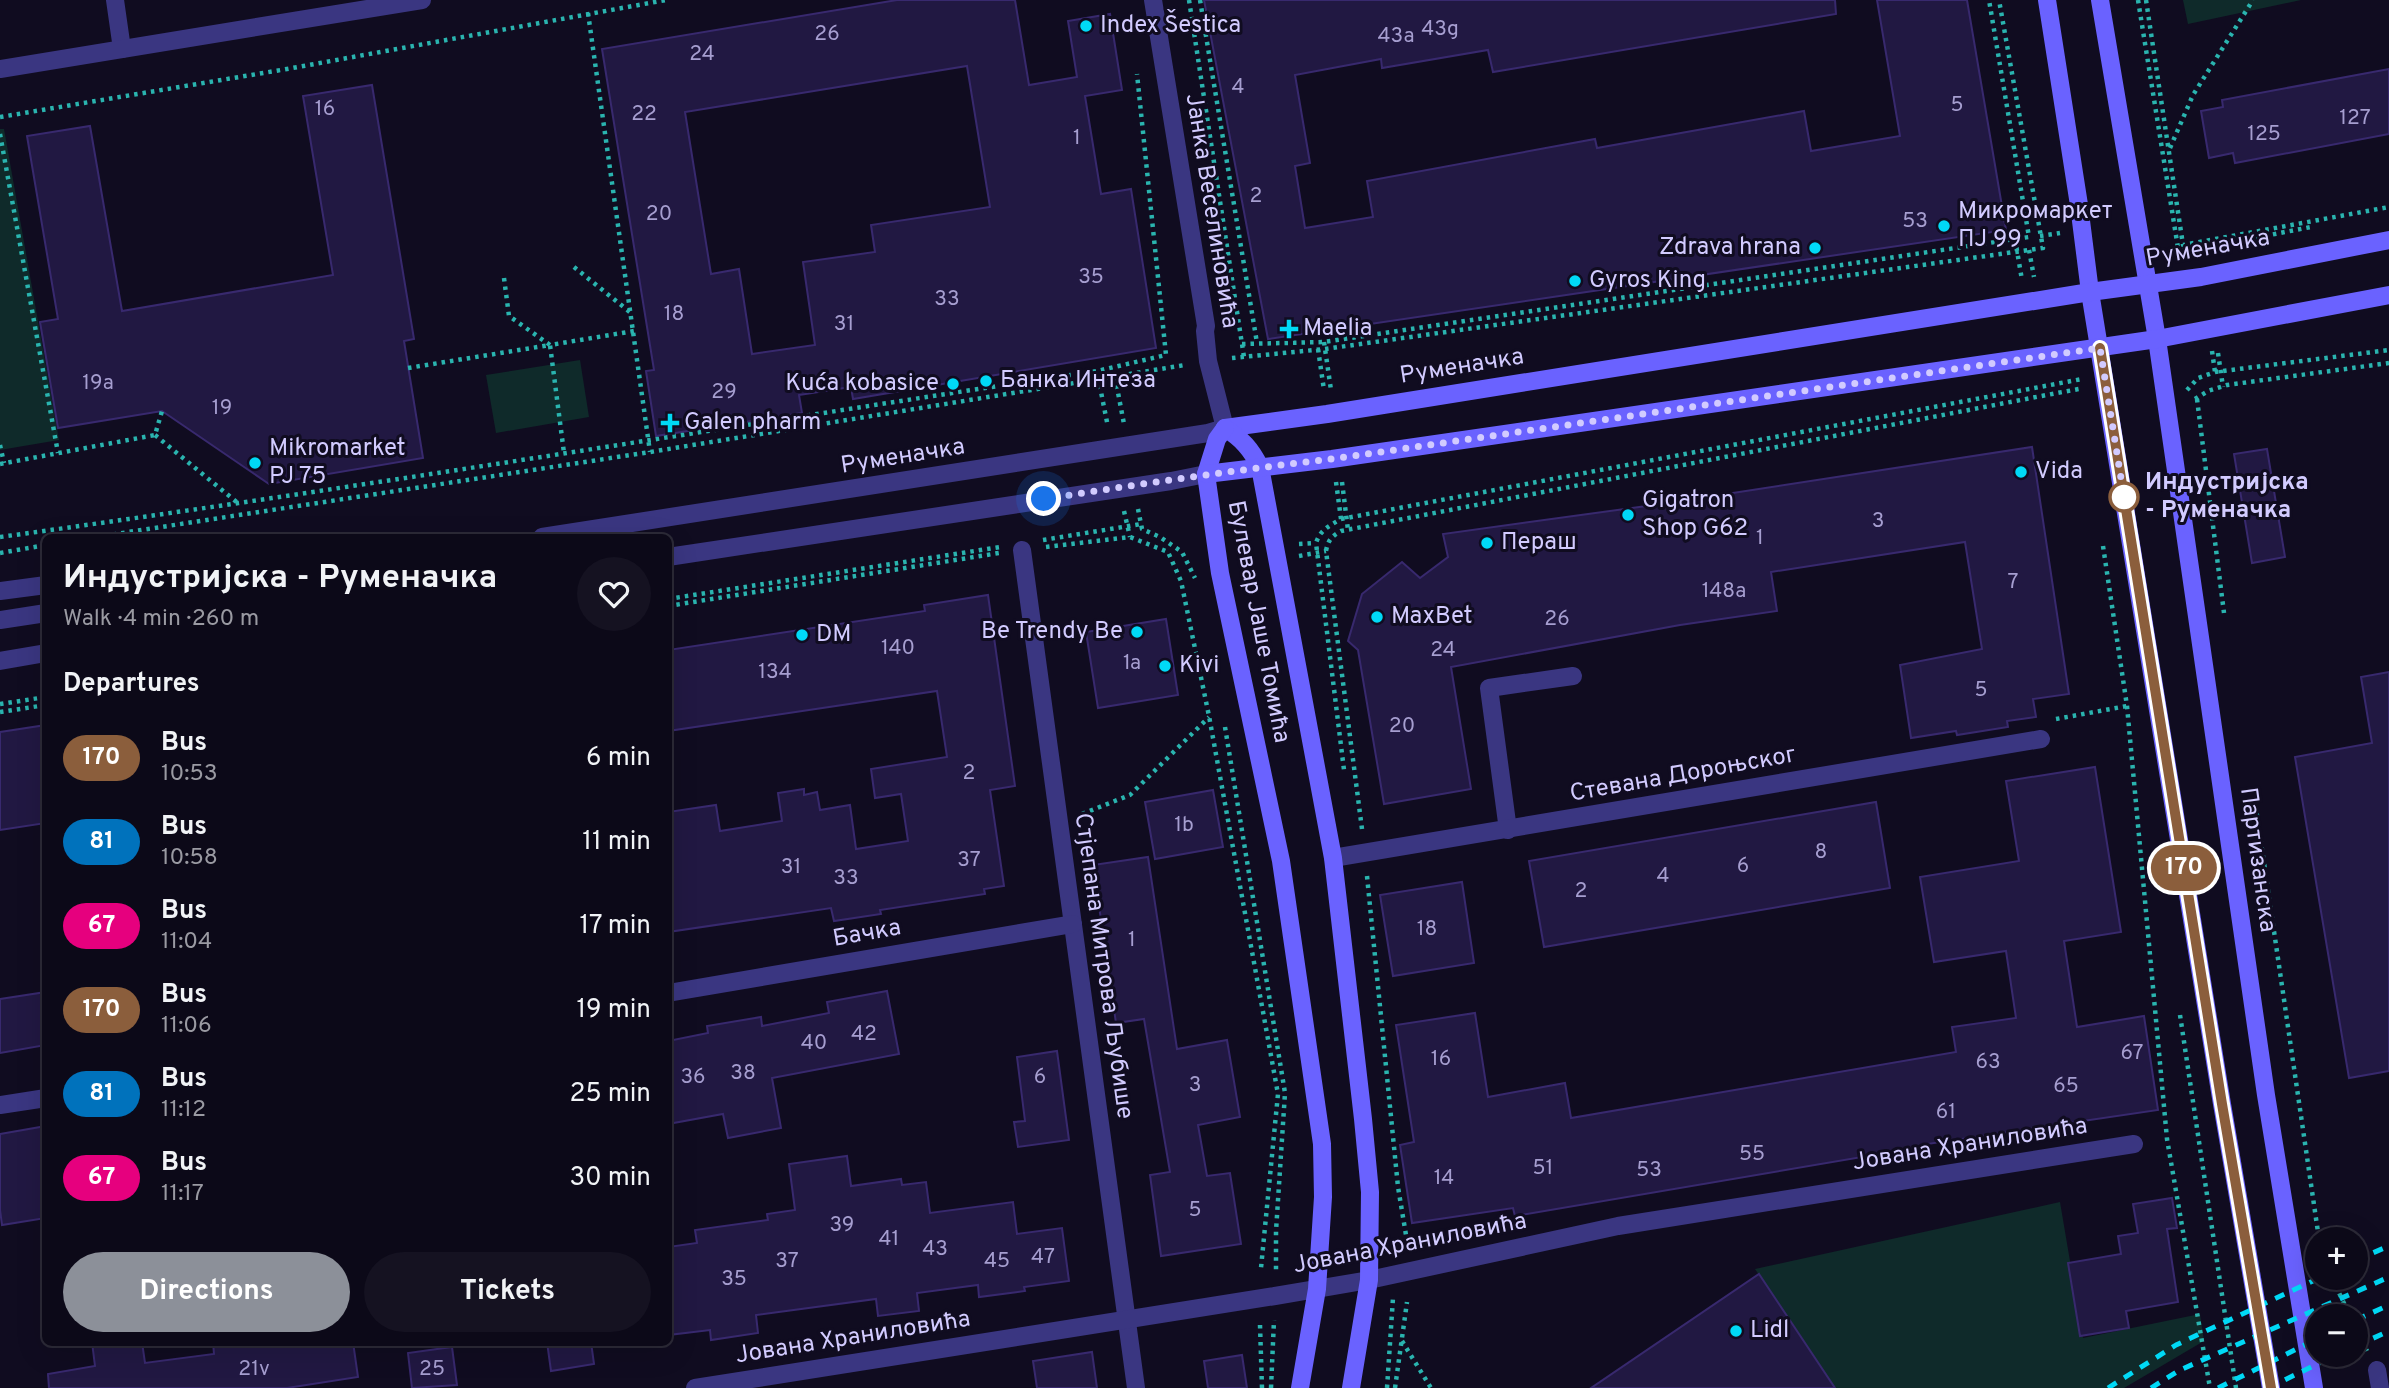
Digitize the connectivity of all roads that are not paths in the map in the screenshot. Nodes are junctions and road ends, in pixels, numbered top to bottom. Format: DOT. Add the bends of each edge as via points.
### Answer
graph roads {
  1 [pos="115,0"];
  2 [pos="422,0"];
  3 [pos="1153,0"];
  4 [pos="2047,0"];
  5 [pos="2100,0"];
  6 [pos="397,2"];
  7 [pos="122,49"];
  8 [pos="0,69"];
  9 [pos="2389,240"];
  10 [pos="2148,285"];
  11 [pos="2090,292"];
  12 [pos="2389,295"];
  13 [pos="2157,339"];
  14 [pos="2100,348"];
  15 [pos="1225,428"];
  16 [pos="1260,467"];
  17 [pos="1206,474"];
  18 [pos="561,534"];
  19 [pos="1020,546"];
  20 [pos="672,555"];
  21 [pos="42,586"];
  22 [pos="0,591"];
  23 [pos="42,614"];
  24 [pos="0,620"];
  25 [pos="42,654"];
  26 [pos="0,661"];
  27 [pos="1573,676"];
  28 [pos="2041,739"];
  29 [pos="1508,830"];
  30 [pos="1333,859"];
  31 [pos="1073,924"];
  32 [pos="672,992"];
  33 [pos="42,1099"];
  34 [pos="0,1105"];
  35 [pos="2134,1144"];
  36 [pos="1369,1280"];
  37 [pos="1317,1289"];
  38 [pos="1128,1320"];
  39 [pos="695,1388"];
  40 [pos="1136,1388"];
  41 [pos="1300,1388"];
  42 [pos="1351,1388"];
  43 [pos="2271,1388"];
  44 [pos="2314,1388"];
  1 -- 7 [label="street"];
  2 -- 6 [label="street"];
  3 -- 15 [label="street, Јанка Веселиновића" via="1208,361"];
  4 -- 11 [label="main road"];
  5 -- 10 [label="main road, Партизанска"];
  6 -- 7 [label="street"];
  7 -- 8 [label="street"];
  9 -- 10 [label="main road, Руменачка"];
  10 -- 11 [label="main road, Руменачка"];
  10 -- 13 [label="main road, Партизанска"];
  11 -- 14 [label="main road"];
  11 -- 15 [label="main road, Руменачка"];
  12 -- 13 [label="main road"];
  13 -- 14 [label="main road"];
  13 -- 44 [label="main road, Партизанска" via="2266,1095"];
  14 -- 16 [label="main road"];
  14 -- 43 [label="main road"];
  15 -- 16 [label="main road, Булевар Јаше Томића" via="1252,450"];
  15 -- 17 [label="main road, Булевар Јаше Томића"];
  15 -- 18 [label="street, Руменачка"];
  16 -- 17 [label="main road"];
  16 -- 30 [label="main road, Булевар Јаше Томића"];
  17 -- 20 [label="street"];
  17 -- 37 [label="main road, Булевар Јаше Томића" via="1220,573 1281,860 1322,1144"];
  19 -- 31 [label="street, Стјепана Митрова Љубише"];
  21 -- 22 [label="street"];
  23 -- 24 [label="street"];
  25 -- 26 [label="street"];
  27 -- 29 [label="street" via="1489,688"];
  28 -- 29 [label="street, Стевана Дороњског"];
  29 -- 30 [label="street, Стевана Дороњског"];
  30 -- 36 [label="main road, Булевар Јаше Томића" via="1370,1192"];
  31 -- 32 [label="street, Бачка"];
  31 -- 38 [label="street, Стјепана Митрова Љубише"];
  33 -- 34 [label="street"];
  35 -- 36 [label="street, Јована Храниловића" via="1618,1226"];
  36 -- 37 [label="street, Јована Храниловића"];
  36 -- 42 [label="main road, Булевар Јаше Томића"];
  37 -- 38 [label="street, Јована Храниловића"];
  37 -- 41 [label="main road, Булевар Јаше Томића"];
  38 -- 39 [label="street, Јована Храниловића"];
  38 -- 40 [label="street, Стјепана Митрова Љубише"];
}
